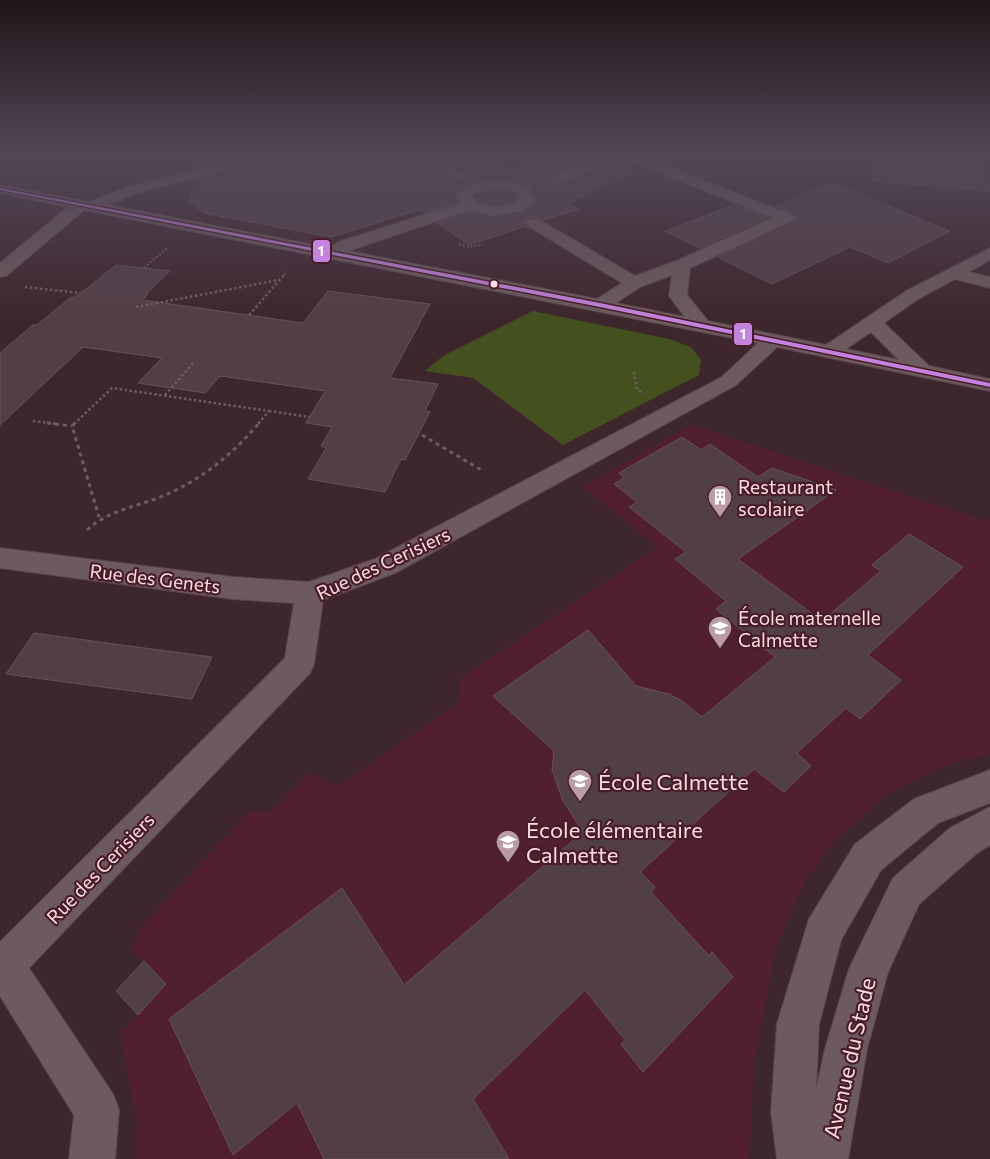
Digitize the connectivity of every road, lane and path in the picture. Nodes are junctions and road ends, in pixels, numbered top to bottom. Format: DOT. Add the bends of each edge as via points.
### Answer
graph roads {
  1 [pos="87,212"];
  2 [pos="120,212"];
  3 [pos="449,212"];
  4 [pos="494,212"];
  5 [pos="526,212"];
  6 [pos="771,212"];
  7 [pos="527,219"];
  8 [pos="76,229"];
  9 [pos="459,244"];
  10 [pos="484,245"];
  11 [pos="31,246"];
  12 [pos="170,246"];
  13 [pos="990,253"];
  14 [pos="332,254"];
  15 [pos="682,265"];
  16 [pos="292,266"];
  17 [pos="144,268"];
  18 [pos="0,272"];
  19 [pos="954,274"];
  20 [pos="279,280"];
  21 [pos="634,283"];
  22 [pos="990,283"];
  23 [pos="20,286"];
  24 [pos="80,293"];
  25 [pos="600,305"];
  26 [pos="136,307"];
  27 [pos="249,315"];
  28 [pos="873,322"];
  29 [pos="702,326"];
  30 [pos="772,340"];
  31 [pos="829,352"];
  32 [pos="194,362"];
  33 [pos="922,371"];
  34 [pos="634,372"];
  35 [pos="990,385"];
  36 [pos="165,395"];
  37 [pos="652,399"];
  38 [pos="268,411"];
  39 [pos="310,417"];
  40 [pos="33,420"];
  41 [pos="72,426"];
  42 [pos="422,435"];
  43 [pos="483,471"];
  44 [pos="99,518"];
  45 [pos="87,530"];
  46 [pos="0,558"];
  47 [pos="310,593"];
  48 [pos="990,786"];
  49 [pos="990,825"];
  50 [pos="2,968"];
  51 [pos="92,1159"];
  52 [pos="800,1159"];
  53 [pos="825,1159"];
  1 -- 11 [label="street"];
  2 -- 14 [label="street"];
  3 -- 14 [label="street" via="344,246"];
  4 -- 7 [label="street"];
  5 -- 7 [label="street"];
  6 -- 15 [label="street" via="786,218"];
  7 -- 21 [label="street"];
  8 -- 11 [label="street"];
  9 -- 10 [label="path" via="468,247"];
  11 -- 18 [label="street"];
  12 -- 17 [label="path"];
  13 -- 19 [label="street"];
  14 -- 25 [label="street"];
  15 -- 21 [label="street"];
  15 -- 29 [label="street" via="678,296"];
  16 -- 20 [label="path"];
  19 -- 22 [label="street"];
  19 -- 28 [label="street"];
  20 -- 26 [label="path"];
  20 -- 27 [label="path"];
  21 -- 25 [label="street"];
  23 -- 24 [label="path"];
  25 -- 29 [label="street"];
  28 -- 31 [label="street"];
  28 -- 33 [label="street"];
  29 -- 30 [label="street"];
  30 -- 31 [label="street"];
  30 -- 47 [label="street, Rue des Cerisiers" via="729,381 385,566"];
  31 -- 33 [label="street"];
  32 -- 36 [label="path"];
  33 -- 35 [label="street"];
  34 -- 37 [label="path" via="637,389"];
  36 -- 38 [label="path"];
  36 -- 41 [label="path" via="112,388"];
  38 -- 39 [label="path"];
  38 -- 44 [label="path" via="250,436 209,470 164,495"];
  40 -- 41 [label="path"];
  41 -- 44 [label="path"];
  42 -- 43 [label="path"];
  44 -- 45 [label="path"];
  46 -- 47 [label="street, Rue des Genets" via="233,588"];
  47 -- 50 [label="street, Rue des Cerisiers" via="299,664"];
  48 -- 52 [label="street, Avenue du Stade" via="926,811 868,857 823,932 798,1024 793,1112"];
  49 -- 53 [label="street, Avenue du Stade" via="963,841 906,891 869,969 846,1049"];
  50 -- 51 [label="street, Rue des Cerisiers" via="97,1110"];
}
